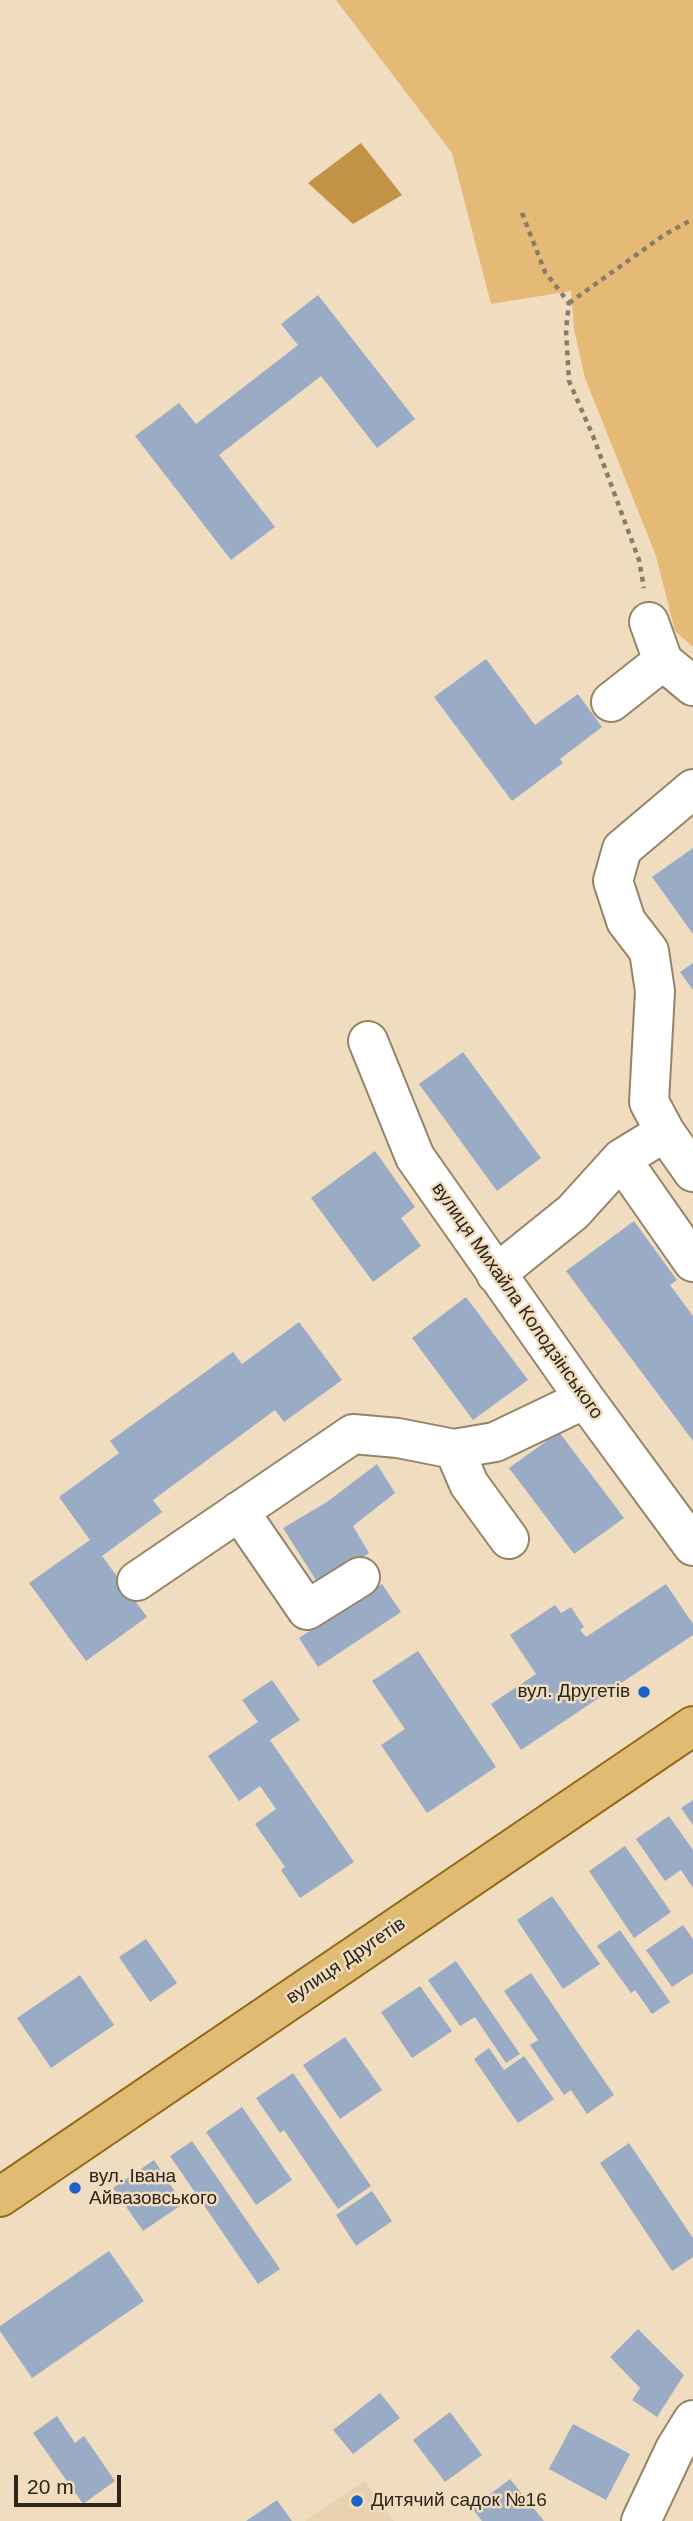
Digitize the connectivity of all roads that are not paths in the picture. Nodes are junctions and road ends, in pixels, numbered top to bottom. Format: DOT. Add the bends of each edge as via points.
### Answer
graph roads {
  1 [pos="649,622"];
  2 [pos="663,661"];
  3 [pos="693,686"];
  4 [pos="611,702"];
  5 [pos="693,789"];
  6 [pos="368,1041"];
  7 [pos="665,1132"];
  8 [pos="621,1158"];
  9 [pos="693,1172"];
  10 [pos="693,1262"];
  11 [pos="496,1274"];
  12 [pos="585,1399"];
  13 [pos="454,1449"];
  14 [pos="239,1511"];
  15 [pos="509,1539"];
  16 [pos="693,1546"];
  17 [pos="360,1577"];
  18 [pos="137,1581"];
  19 [pos="693,1726"];
  20 [pos="0,2197"];
  21 [pos="693,2420"];
  22 [pos="642,2521"];
  1 -- 2 [label="street"];
  2 -- 3 [label="street"];
  2 -- 4 [label="street"];
  5 -- 7 [label="street" via="622,849 613,881 626,921 649,951 655,991 649,1102"];
  6 -- 11 [label="street, вулиця Михайла Колодзінського" via="415,1157"];
  7 -- 8 [label="street"];
  7 -- 9 [label="street"];
  8 -- 10 [label="street"];
  8 -- 11 [label="street" via="573,1212"];
  11 -- 12 [label="street, вулиця Михайла Колодзінського"];
  12 -- 13 [label="street" via="495,1442"];
  12 -- 16 [label="street, вулиця Михайла Колодзінського"];
  13 -- 14 [label="street" via="353,1434"];
  13 -- 15 [label="street" via="469,1484"];
  14 -- 17 [label="street" via="307,1609"];
  14 -- 18 [label="street"];
  19 -- 20 [label="main road, вулиця Другетів"];
  21 -- 22 [label="street"];
}
